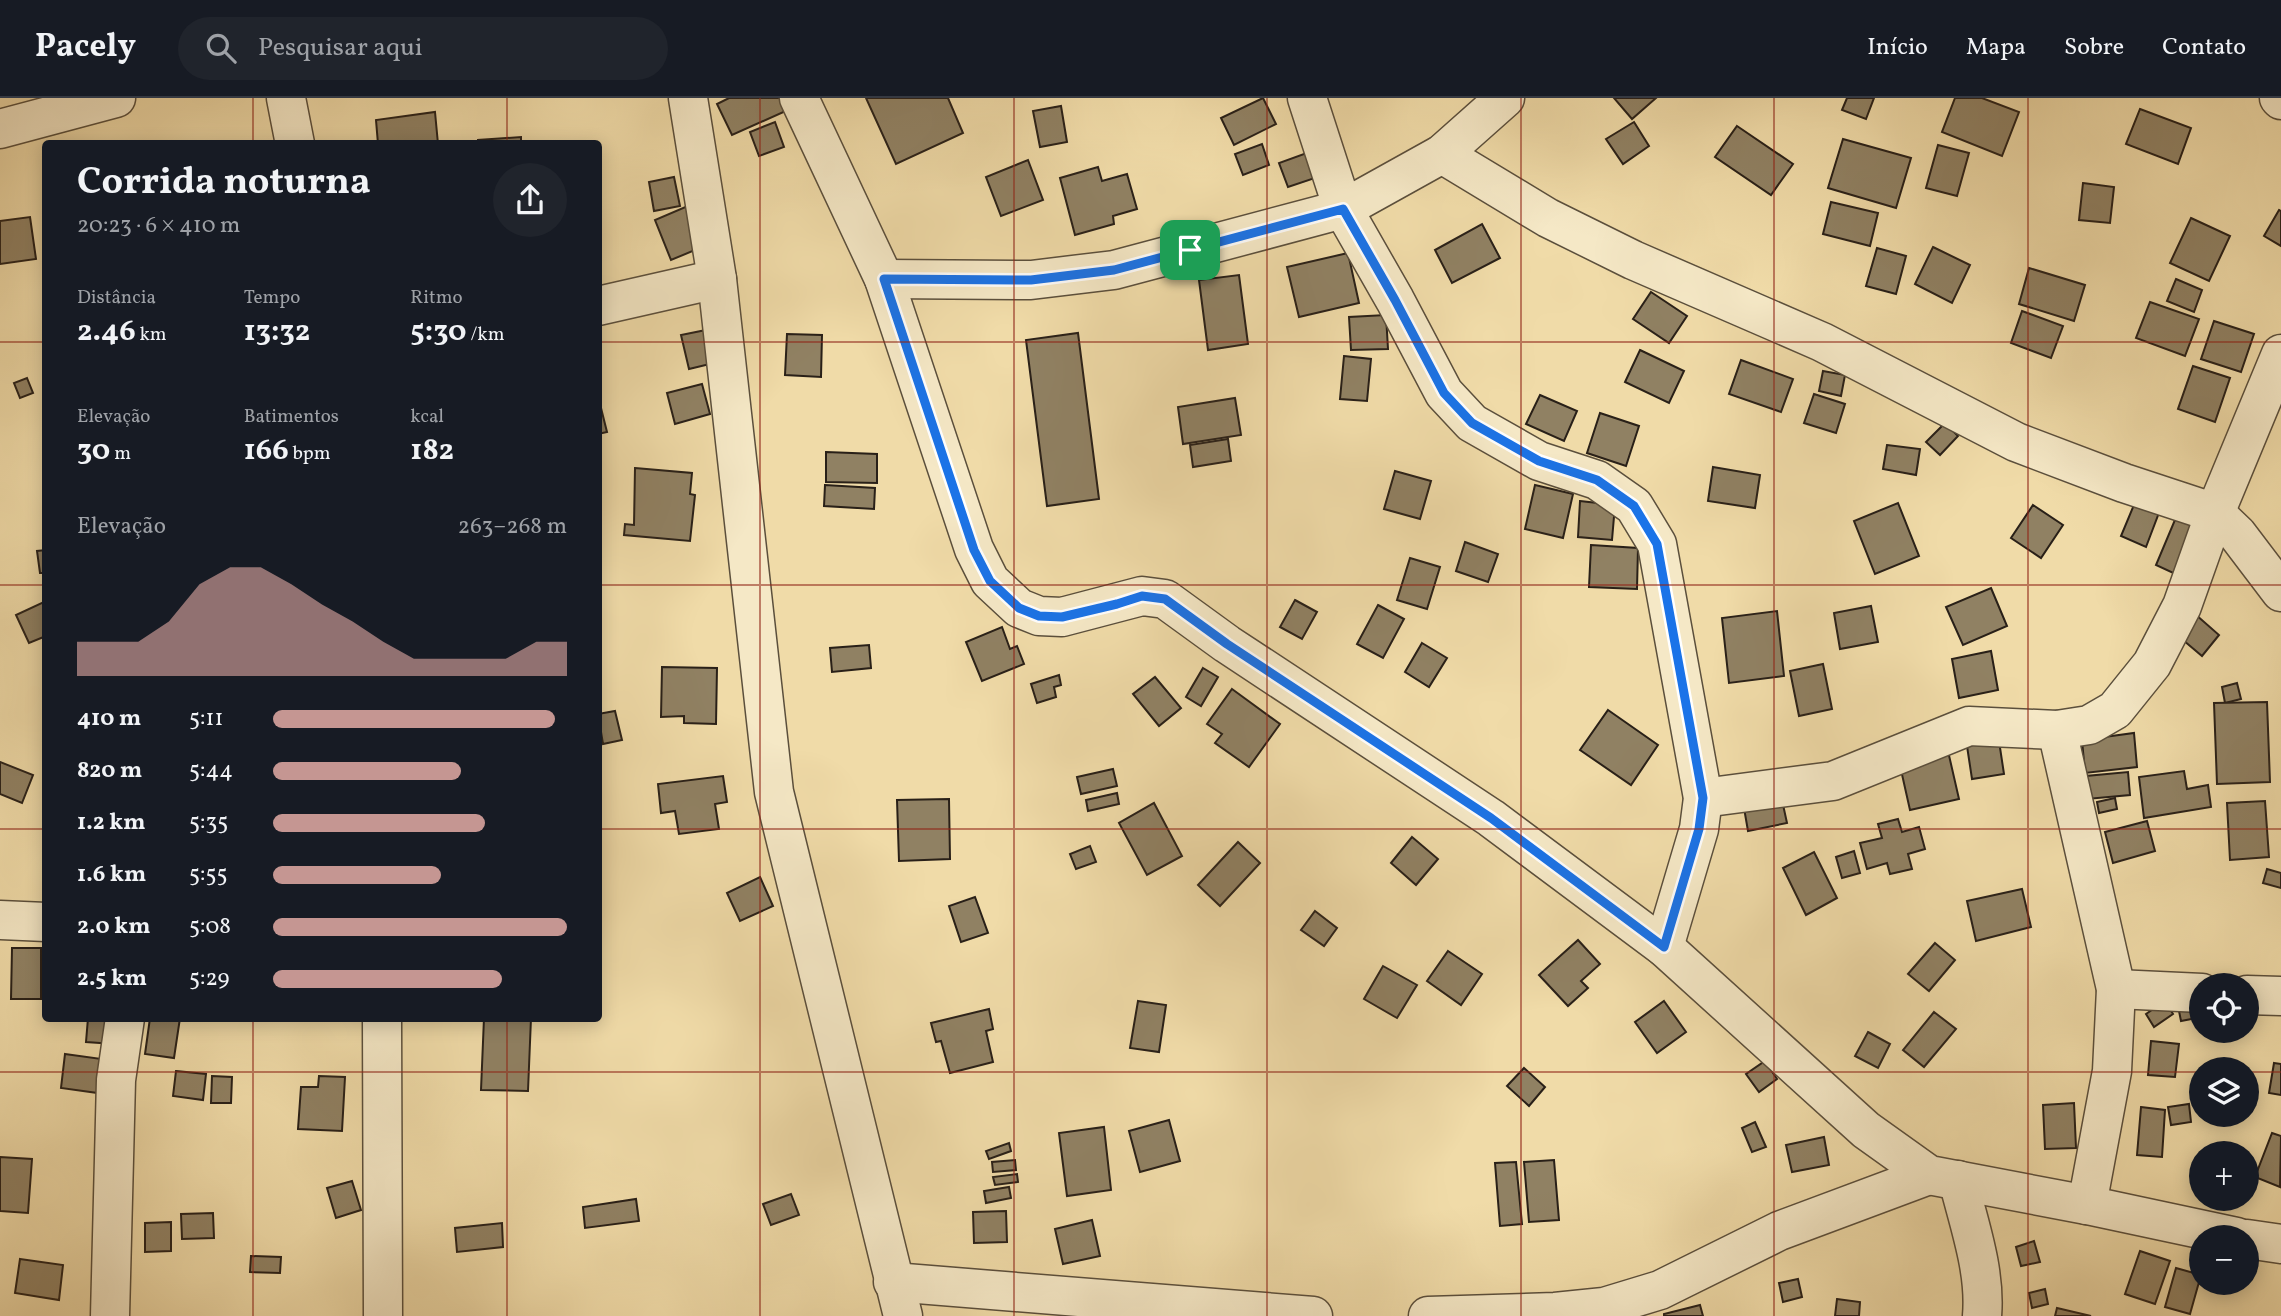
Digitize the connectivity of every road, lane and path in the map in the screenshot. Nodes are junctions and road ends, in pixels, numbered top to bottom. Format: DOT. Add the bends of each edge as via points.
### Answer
graph roads {
  1 [pos="116,98"];
  2 [pos="286,98"];
  3 [pos="688,98"];
  4 [pos="799,98"];
  5 [pos="1307,98"];
  6 [pos="1505,98"];
  7 [pos="0,129"];
  8 [pos="294,140"];
  9 [pos="1442,155"];
  10 [pos="1343,209"];
  11 [pos="717,279"];
  12 [pos="884,279"];
  13 [pos="602,305"];
  14 [pos="2281,354"];
  15 [pos="2215,513"];
  16 [pos="2281,592"];
  17 [pos="2057,730"];
  18 [pos="1703,798"];
  19 [pos="0,920"];
  20 [pos="42,922"];
  21 [pos="1664,947"];
  22 [pos="2116,989"];
  23 [pos="2189,992"];
  24 [pos="2259,995"];
  25 [pos="2281,996"];
  26 [pos="124,1022"];
  27 [pos="382,1022"];
  28 [pos="1944,1178"];
  29 [pos="2087,1205"];
  30 [pos="2189,1227"];
  31 [pos="2259,1241"];
  32 [pos="2281,1244"];
  33 [pos="892,1305"];
  34 [pos="110,1316"];
  35 [pos="383,1316"];
  36 [pos="1313,1316"];
  37 [pos="1428,1316"];
  38 [pos="1982,1316"];
  1 -- 7 [label="street"];
  2 -- 8 [label="street"];
  3 -- 11 [label="street"];
  4 -- 12 [label="street"];
  5 -- 10 [label="street"];
  6 -- 9 [label="street"];
  9 -- 10 [label="street"];
  9 -- 15 [label="street" via="1548,218 1822,342 2016,442"];
  10 -- 12 [label="street" via="1114,270 1031,280"];
  10 -- 18 [label="street" via="1444,393 1472,423 1539,461 1597,480 1634,506 1657,544"];
  11 -- 13 [label="street"];
  11 -- 33 [label="street" via="774,792"];
  12 -- 21 [label="street" via="974,550 990,581 1019,608 1039,616 1062,617 1142,596 1165,599 1491,818"];
  14 -- 15 [label="street"];
  15 -- 16 [label="street"];
  15 -- 17 [label="street" via="2182,606 2152,664 2115,710 2089,725"];
  17 -- 18 [label="street" via="1969,726 1833,781"];
  17 -- 22 [label="street"];
  18 -- 21 [label="street" via="1699,829"];
  19 -- 20 [label="street"];
  21 -- 28 [label="street" via="1866,1130"];
  22 -- 23 [label="street"];
  22 -- 29 [label="street" via="2112,1071"];
  24 -- 25 [label="street"];
  26 -- 34 [label="street" via="116,1080"];
  27 -- 35 [label="street"];
  28 -- 29 [label="street"];
  28 -- 37 [label="street" via="1779,1231 1660,1290 1604,1307"];
  28 -- 38 [label="street" via="1979,1267"];
  29 -- 30 [label="street"];
  31 -- 32 [label="street"];
  33 -- 36 [label="street"];
}
